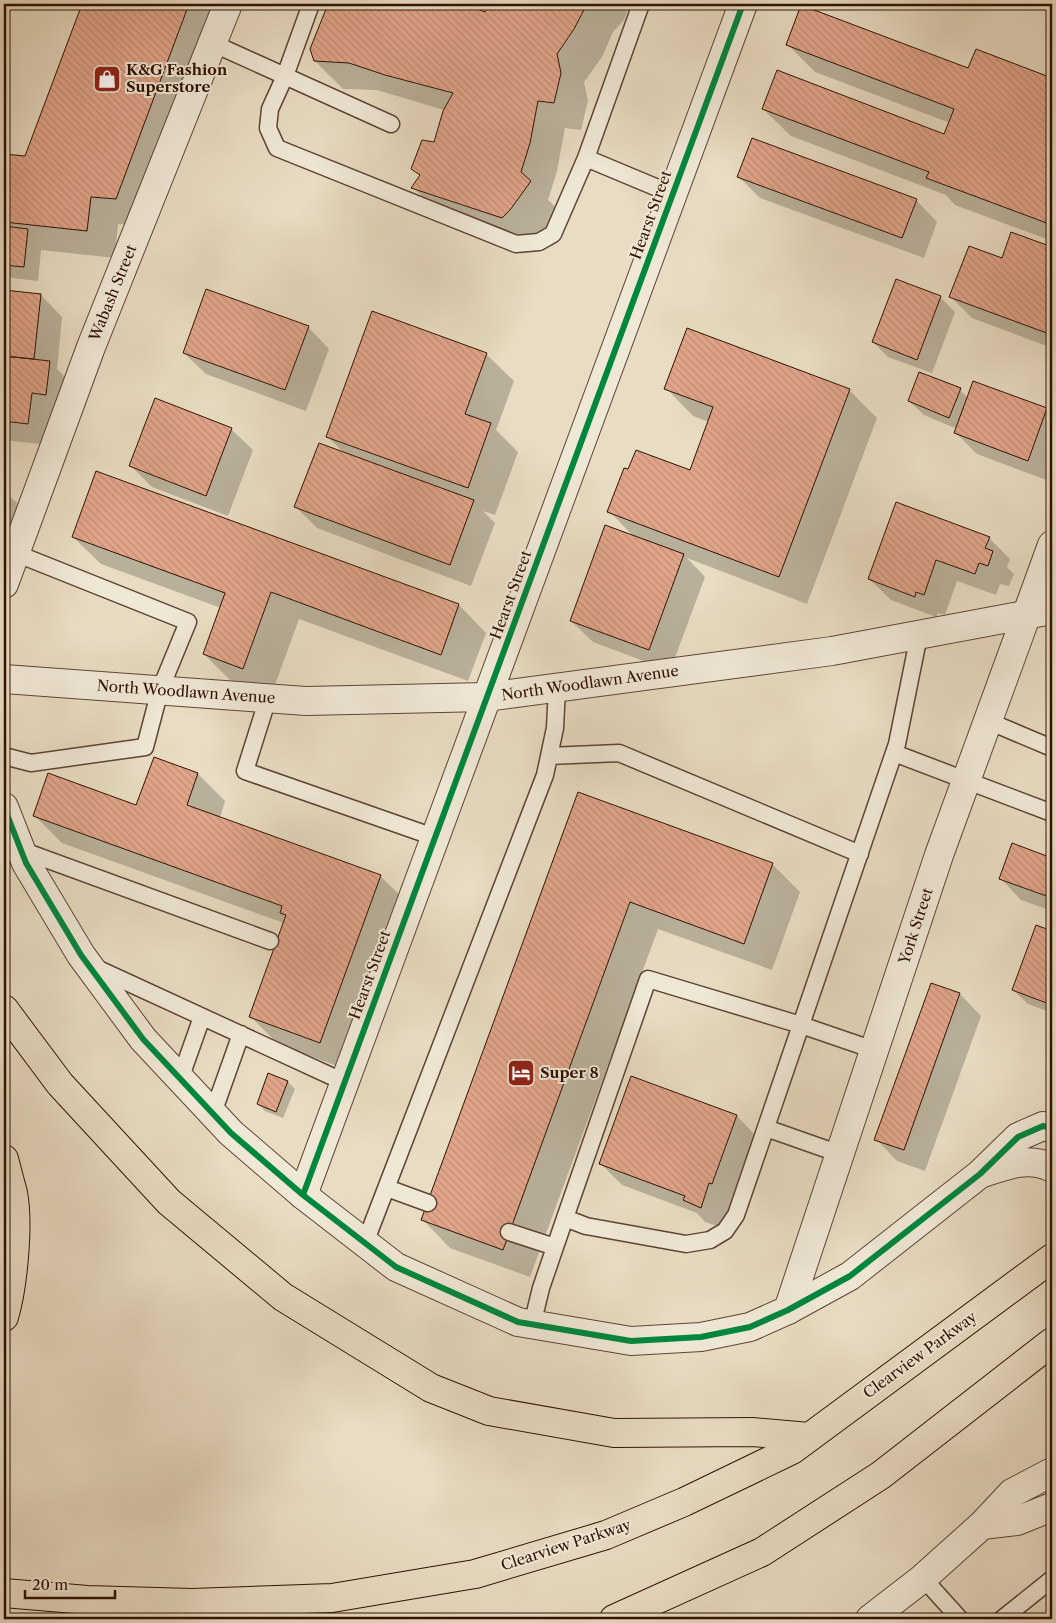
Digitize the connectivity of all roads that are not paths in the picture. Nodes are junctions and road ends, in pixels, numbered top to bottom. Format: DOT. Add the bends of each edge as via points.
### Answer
graph roads {
  1 [pos="228,4"];
  2 [pos="311,4"];
  3 [pos="641,4"];
  4 [pos="743,4"];
  5 [pos="212,43"];
  6 [pos="284,76"];
  7 [pos="391,124"];
  8 [pos="586,158"];
  9 [pos="672,194"];
  10 [pos="1052,545"];
  11 [pos="15,553"];
  12 [pos="4,584"];
  13 [pos="1040,612"];
  14 [pos="919,635"];
  15 [pos="4,679"];
  16 [pos="557,688"];
  17 [pos="160,690"];
  18 [pos="486,697"];
  19 [pos="268,698"];
  20 [pos="988,721"];
  21 [pos="1052,748"];
  22 [pos="894,753"];
  23 [pos="4,756"];
  24 [pos="549,756"];
  25 [pos="966,782"];
  26 [pos="4,807"];
  27 [pos="1052,813"];
  28 [pos="434,837"];
  29 [pos="21,850"];
  30 [pos="860,854"];
  31 [pos="270,941"];
  32 [pos="88,964"];
  33 [pos="4,1009"];
  34 [pos="202,1016"];
  35 [pos="801,1025"];
  36 [pos="241,1034"];
  37 [pos="874,1050"];
  38 [pos="180,1079"];
  39 [pos="344,1082"];
  40 [pos="213,1113"];
  41 [pos="766,1128"];
  42 [pos="1052,1128"];
  43 [pos="840,1154"];
  44 [pos="4,1160"];
  45 [pos="1052,1168"];
  46 [pos="980,1174"];
  47 [pos="387,1188"];
  48 [pos="302,1195"];
  49 [pos="428,1203"];
  50 [pos="565,1218"];
  51 [pos="509,1232"];
  52 [pos="365,1243"];
  53 [pos="555,1247"];
  54 [pos="1052,1258"];
  55 [pos="788,1310"];
  56 [pos="4,1317"];
  57 [pos="532,1325"];
  58 [pos="1052,1327"];
  59 [pos="1052,1342"];
  60 [pos="1008,1376"];
  61 [pos="809,1437"];
  62 [pos="1052,1472"];
  63 [pos="1052,1507"];
  64 [pos="982,1525"];
  65 [pos="923,1578"];
  66 [pos="1052,1579"];
  67 [pos="4,1593"];
  68 [pos="614,1619"];
  69 [pos="870,1619"];
  70 [pos="960,1619"];
  71 [pos="1002,1619"];
  1 -- 5 [label="street, Wabash Street"];
  2 -- 6 [label="lane"];
  3 -- 8 [label="lane"];
  4 -- 9 [label="street, Hearst Street"];
  5 -- 6 [label="lane"];
  5 -- 11 [label="street, Wabash Street" via="91,348"];
  6 -- 7 [label="lane"];
  6 -- 8 [label="lane" via="270,110 268,128 278,148 516,244 539,242 553,234"];
  8 -- 9 [label="lane"];
  9 -- 18 [label="street, Hearst Street"];
  10 -- 13 [label="street, York Street"];
  11 -- 12 [label="street, Wabash Street"];
  11 -- 17 [label="lane" via="188,622"];
  13 -- 14 [label="street, North Woodlawn Avenue"];
  13 -- 20 [label="street, York Street"];
  14 -- 16 [label="street, North Woodlawn Avenue" via="832,651"];
  14 -- 22 [label="lane"];
  15 -- 17 [label="street, North Woodlawn Avenue"];
  16 -- 18 [label="street, North Woodlawn Avenue"];
  16 -- 24 [label="lane" via="555,728"];
  17 -- 19 [label="street, North Woodlawn Avenue"];
  17 -- 23 [label="lane" via="145,747 31,763"];
  18 -- 19 [label="street, North Woodlawn Avenue" via="306,701"];
  18 -- 28 [label="street, Hearst Street"];
  19 -- 28 [label="lane" via="245,771"];
  20 -- 21 [label="lane"];
  20 -- 25 [label="street, York Street"];
  22 -- 25 [label="lane"];
  22 -- 30 [label="lane"];
  24 -- 30 [label="lane" via="619,753"];
  24 -- 47 [label="lane" via="545,775"];
  25 -- 27 [label="lane"];
  25 -- 37 [label="street, York Street"];
  26 -- 29 [label="street"];
  28 -- 39 [label="street, Hearst Street"];
  29 -- 31 [label="lane"];
  29 -- 32 [label="street"];
  30 -- 35 [label="lane"];
  32 -- 34 [label="lane"];
  32 -- 38 [label="street" via="144,1039"];
  33 -- 61 [label="highway" via="60,1084 169,1202 283,1297 431,1388 489,1411 614,1433 752,1432"];
  34 -- 36 [label="lane"];
  34 -- 38 [label="lane"];
  35 -- 37 [label="lane"];
  35 -- 41 [label="lane"];
  35 -- 50 [label="lane" via="648,978"];
  36 -- 39 [label="lane"];
  36 -- 40 [label="lane"];
  37 -- 43 [label="street, York Street"];
  38 -- 40 [label="street"];
  39 -- 48 [label="street, Hearst Street"];
  40 -- 48 [label="street" via="231,1133"];
  41 -- 43 [label="lane"];
  41 -- 50 [label="lane" via="736,1215 725,1231 710,1240 686,1244 586,1226"];
  42 -- 46 [label="street" via="1043,1126 1018,1137"];
  43 -- 55 [label="street, York Street"];
  44 -- 56 [label="highway" via="13,1195 15,1237 9,1301"];
  45 -- 46 [label="street" via="1043,1163 1018,1162"];
  46 -- 55 [label="street" via="850,1276"];
  47 -- 49 [label="lane"];
  47 -- 52 [label="lane"];
  48 -- 52 [label="street"];
  50 -- 53 [label="lane"];
  51 -- 53 [label="lane"];
  52 -- 57 [label="street" via="396,1267 518,1322"];
  53 -- 57 [label="lane"];
  54 -- 61 [label="highway, Clearview Parkway"];
  55 -- 57 [label="street" via="750,1327 701,1337 631,1341"];
  58 -- 60 [label="highway"];
  59 -- 60 [label="highway"];
  60 -- 68 [label="highway" via="881,1475 762,1552"];
  61 -- 67 [label="highway, Clearview Parkway" via="792,1450 606,1535 476,1574 332,1598 192,1603 87,1600"];
  62 -- 64 [label="street" via="1012,1493"];
  63 -- 64 [label="street" via="1017,1521"];
  64 -- 65 [label="street"];
  65 -- 69 [label="street"];
  65 -- 70 [label="lane"];
  66 -- 71 [label="lane"];
}
